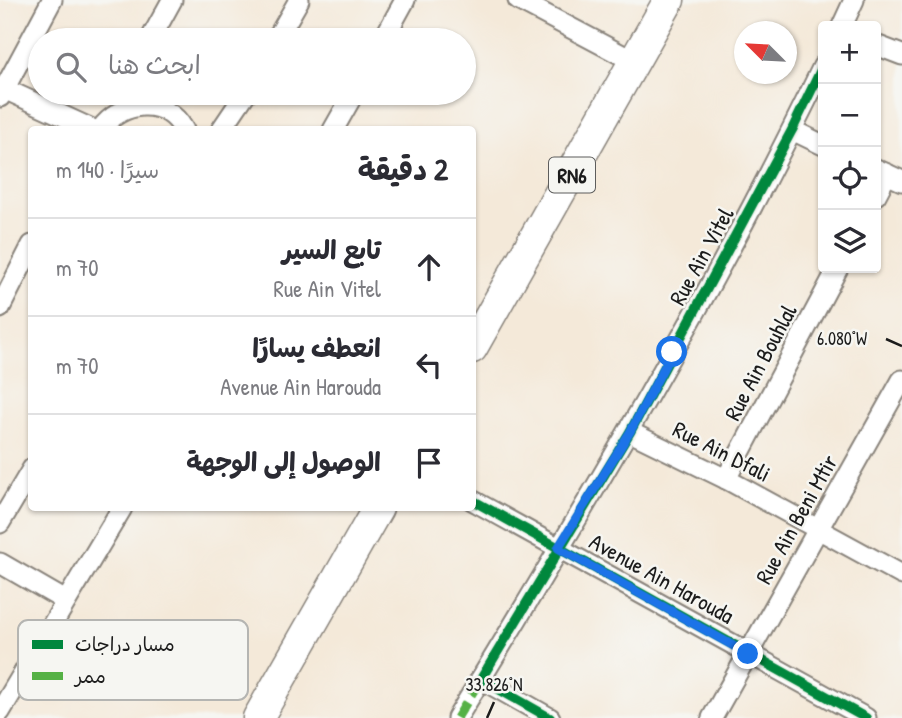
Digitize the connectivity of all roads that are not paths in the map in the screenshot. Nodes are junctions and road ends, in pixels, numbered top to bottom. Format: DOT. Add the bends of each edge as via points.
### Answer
graph roads {
  1 [pos="52,0"];
  2 [pos="172,0"];
  3 [pos="299,0"];
  4 [pos="405,0"];
  5 [pos="518,0"];
  6 [pos="669,0"];
  7 [pos="854,0"];
  8 [pos="844,21"];
  9 [pos="37,28"];
  10 [pos="157,28"];
  11 [pos="283,28"];
  12 [pos="390,28"];
  13 [pos="28,44"];
  14 [pos="881,46"];
  15 [pos="902,55"];
  16 [pos="635,62"];
  17 [pos="818,76"];
  18 [pos="2,91"];
  19 [pos="28,102"];
  20 [pos="35,105"];
  21 [pos="119,105"];
  22 [pos="146,105"];
  23 [pos="238,105"];
  24 [pos="347,105"];
  25 [pos="85,126"];
  26 [pos="103,126"];
  27 [pos="182,126"];
  28 [pos="224,126"];
  29 [pos="335,126"];
  30 [pos="792,130"];
  31 [pos="818,143"];
  32 [pos="28,253"];
  33 [pos="835,273"];
  34 [pos="0,308"];
  35 [pos="476,333"];
  36 [pos="902,380"];
  37 [pos="630,432"];
  38 [pos="28,476"];
  39 [pos="726,479"];
  40 [pos="476,502"];
  41 [pos="120,511"];
  42 [pos="376,511"];
  43 [pos="0,523"];
  44 [pos="818,530"];
  45 [pos="558,548"];
  46 [pos="0,563"];
  47 [pos="902,575"];
  48 [pos="65,600"];
  49 [pos="53,620"];
  50 [pos="748,654"];
  51 [pos="481,679"];
  52 [pos="18,681"];
  53 [pos="0,712"];
  54 [pos="258,718"];
  55 [pos="457,718"];
  56 [pos="550,718"];
  57 [pos="712,718"];
  58 [pos="866,718"];
  1 -- 9 [label="street"];
  2 -- 10 [label="street"];
  3 -- 11 [label="street"];
  4 -- 12 [label="street"];
  5 -- 16 [label="street"];
  6 -- 16 [label="main road, RN6"];
  7 -- 8 [label="street"];
  13 -- 18 [label="street"];
  14 -- 15 [label="street"];
  16 -- 35 [label="main road, RN6"];
  17 -- 30 [label="street, Rue Ain Vitel"];
  18 -- 19 [label="street"];
  20 -- 25 [label="street"];
  21 -- 26 [label="street"];
  22 -- 27 [label="street" via="162,108"];
  23 -- 28 [label="street"];
  24 -- 29 [label="street"];
  30 -- 31 [label="street"];
  30 -- 37 [label="street, Rue Ain Vitel"];
  32 -- 34 [label="street"];
  33 -- 39 [label="street, Rue Ain Bouhlal"];
  36 -- 44 [label="street, Rue Ain Beni Mtir"];
  37 -- 39 [label="street, Rue Ain Dfali"];
  37 -- 45 [label="street, Rue Ain Vitel"];
  38 -- 43 [label="street"];
  39 -- 44 [label="street, Rue Ain Dfali"];
  40 -- 45 [label="street, Avenue Ain Harouda"];
  41 -- 48 [label="street"];
  42 -- 54 [label="main road"];
  44 -- 47 [label="street, Rue Ain Dfali"];
  44 -- 50 [label="street, Rue Ain Beni Mtir"];
  45 -- 50 [label="street, Avenue Ain Harouda"];
  45 -- 51 [label="street, Rue Ain Vitel"];
  46 -- 48 [label="street"];
  48 -- 49 [label="street"];
  50 -- 57 [label="street, Rue Ain Beni Mtir"];
  50 -- 58 [label="street, Avenue Ain Harouda"];
  51 -- 55 [label="street, Rue Ain Vitel"];
  51 -- 56 [label="street"];
  52 -- 53 [label="street"];
}
